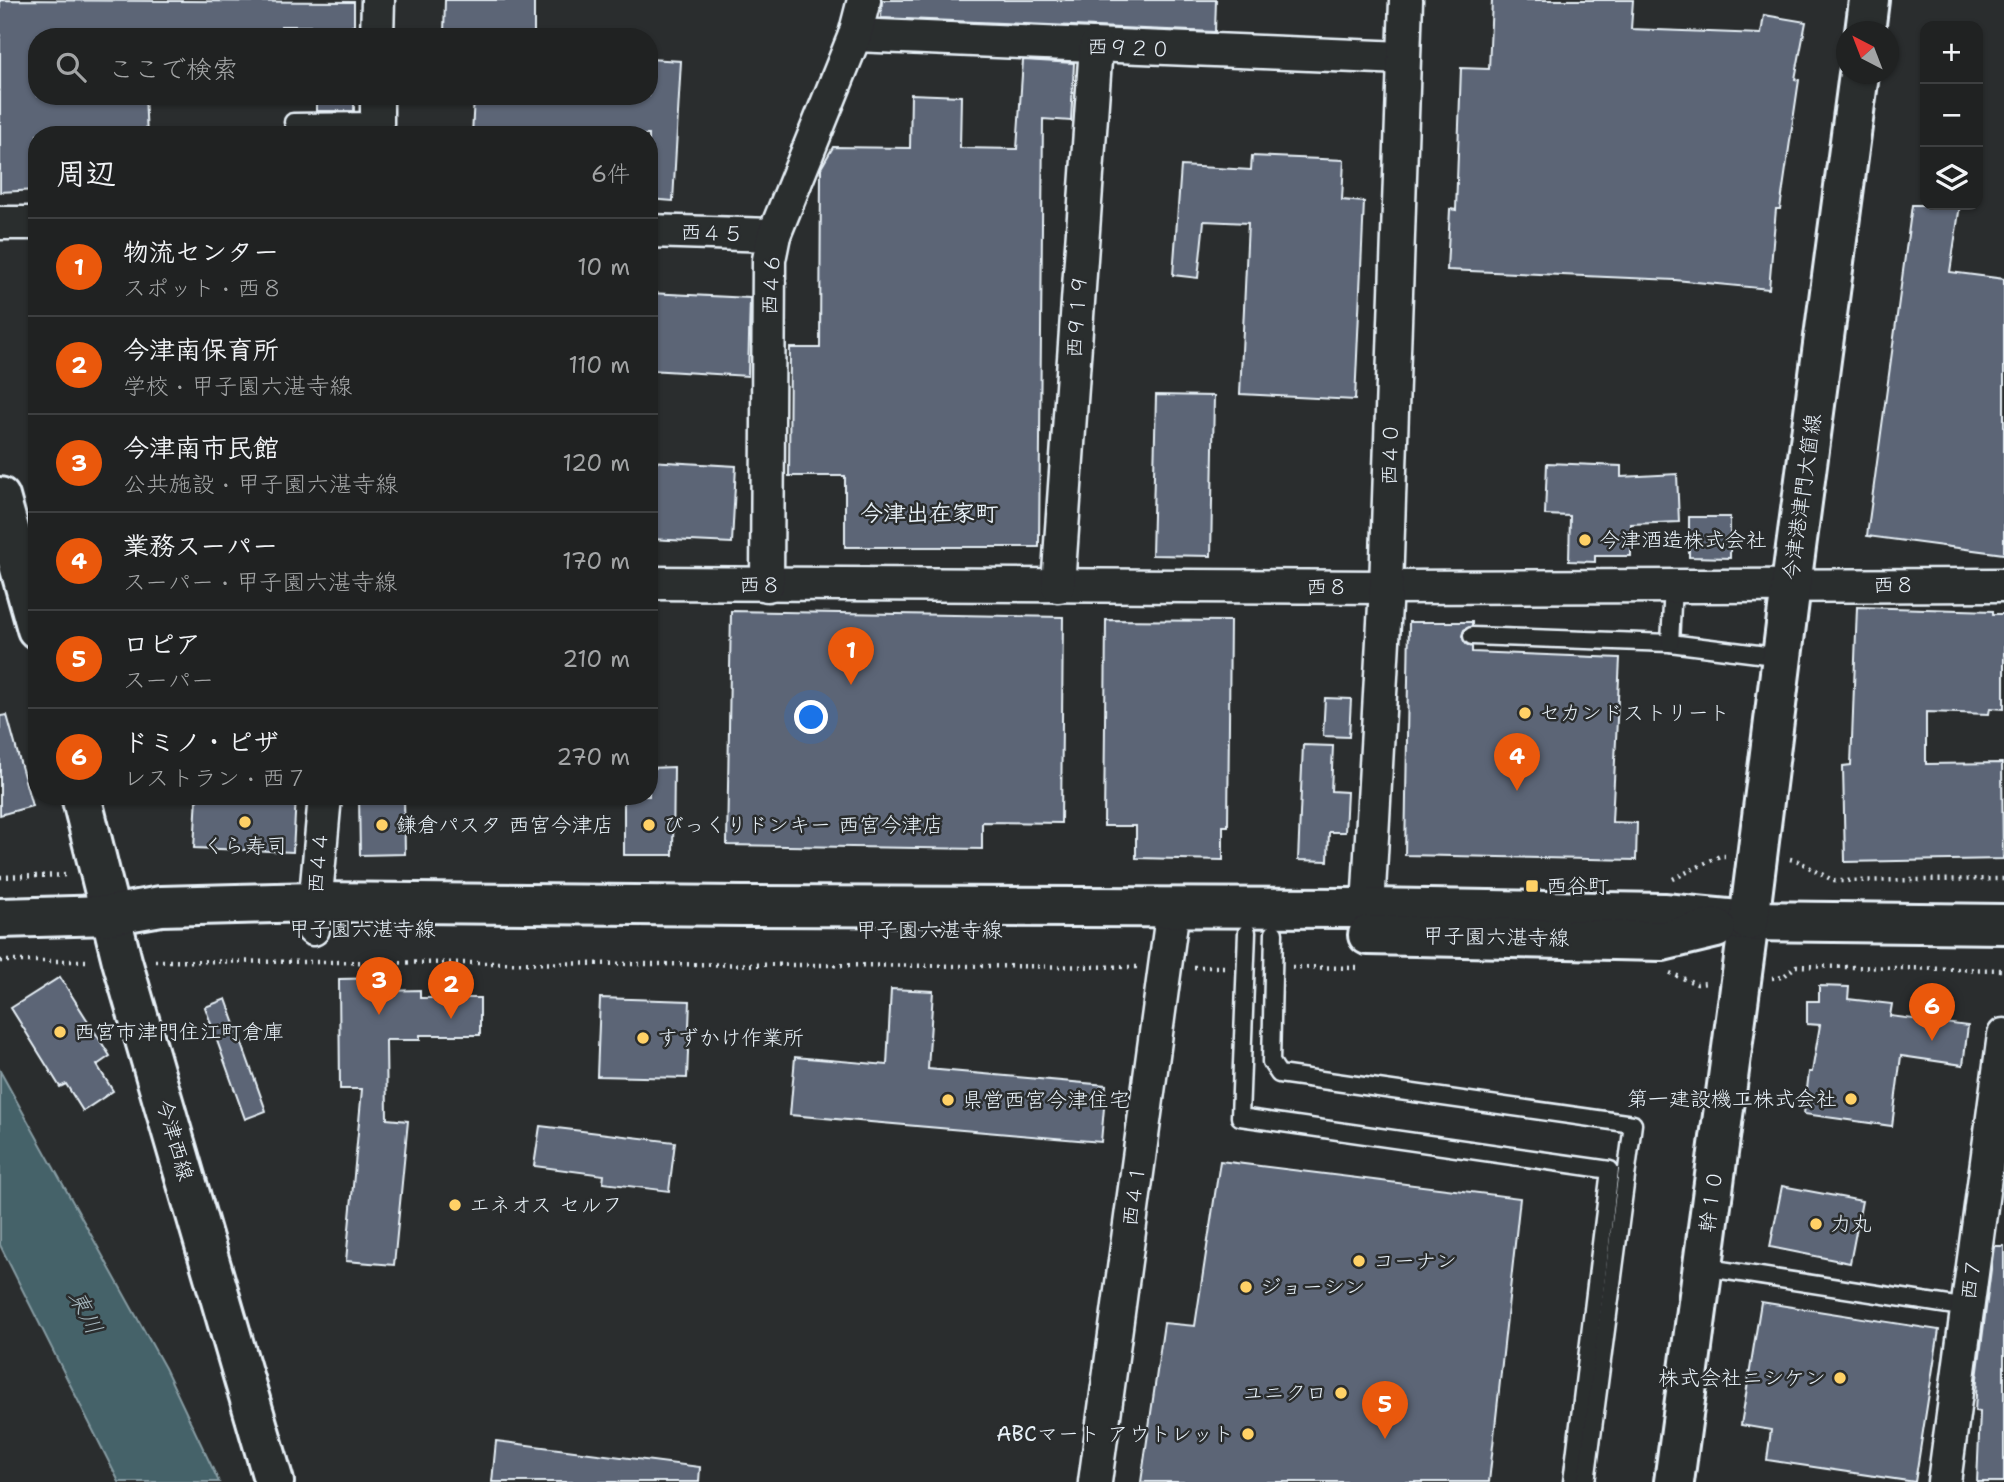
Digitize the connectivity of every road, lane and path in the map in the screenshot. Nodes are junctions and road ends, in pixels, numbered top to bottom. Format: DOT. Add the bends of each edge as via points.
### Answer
graph roads {
  1 [pos="378,0"];
  2 [pos="863,0"];
  3 [pos="1406,0"];
  4 [pos="1869,0"];
  5 [pos="1866,21"];
  6 [pos="377,28"];
  7 [pos="855,34"];
  8 [pos="1096,46"];
  9 [pos="1403,58"];
  10 [pos="1858,84"];
  11 [pos="377,117"];
  12 [pos="293,122"];
  13 [pos="0,223"];
  14 [pos="28,223"];
  15 [pos="658,231"];
  16 [pos="775,235"];
  17 [pos="0,497"];
  18 [pos="658,583"];
  19 [pos="767,585"];
  20 [pos="1791,585"];
  21 [pos="2004,585"];
  22 [pos="1058,586"];
  23 [pos="1673,586"];
  24 [pos="1386,587"];
  25 [pos="28,597"];
  26 [pos="1472,636"];
  27 [pos="1670,643"];
  28 [pos="1782,657"];
  29 [pos="83,805"];
  30 [pos="323,805"];
  31 [pos="1368,908"];
  32 [pos="110,915"];
  33 [pos="314,915"];
  34 [pos="0,918"];
  35 [pos="1749,921"];
  36 [pos="2004,924"];
  37 [pos="1169,935"];
  38 [pos="1260,950"];
  39 [pos="0,961"];
  40 [pos="122,961"];
  41 [pos="1370,968"];
  42 [pos="1660,970"];
  43 [pos="2004,970"];
  44 [pos="1741,981"];
  45 [pos="2004,1035"];
  46 [pos="1990,1238"];
  47 [pos="1702,1267"];
  48 [pos="1968,1308"];
  49 [pos="274,1482"];
  50 [pos="1095,1482"];
  51 [pos="1572,1482"];
  52 [pos="1586,1482"];
  53 [pos="1674,1482"];
  54 [pos="1944,1482"];
  1 -- 6 [label="street"];
  2 -- 7 [label="street, 西４６"];
  3 -- 9 [label="street, 西４０"];
  4 -- 5 [label="main road"];
  7 -- 8 [label="street, 西９２０"];
  7 -- 16 [label="street, 西４６"];
  8 -- 9 [label="street, 西９２０"];
  8 -- 22 [label="street, 西９１９"];
  9 -- 24 [label="street, 西４０"];
  10 -- 20 [label="main road, 今津港津門大箇線"];
  11 -- 12 [label="lane"];
  13 -- 14 [label="street"];
  15 -- 16 [label="street, 西４５"];
  16 -- 19 [label="street, 西４６" via="769,260"];
  17 -- 25 [label="main road"];
  18 -- 19 [label="street, 西８"];
  19 -- 22 [label="street, 西８"];
  20 -- 21 [label="street, 西８"];
  20 -- 23 [label="street, 西８"];
  20 -- 28 [label="main road, 今津港津門大箇線"];
  22 -- 24 [label="street, 西８"];
  23 -- 24 [label="street, 西８"];
  23 -- 27 [label="lane"];
  24 -- 31 [label="street, 西４０"];
  26 -- 27 [label="lane"];
  27 -- 28 [label="lane"];
  28 -- 35 [label="main road, 今津港津門大箇線"];
  29 -- 32 [label="main road, 今津西線"];
  30 -- 33 [label="street, 西４４"];
  31 -- 35 [label="main road, 甲子園六湛寺線" via="1664,913"];
  31 -- 37 [label="main road, 甲子園六湛寺線"];
  32 -- 33 [label="main road, 甲子園六湛寺線" via="161,906"];
  32 -- 34 [label="main road, 甲子園六湛寺線"];
  32 -- 40 [label="main road, 今津西線"];
  33 -- 37 [label="main road, 甲子園六湛寺線"];
  35 -- 36 [label="main road, 甲子園六湛寺線"];
  35 -- 38 [label="main road, 甲子園六湛寺線" via="1662,941"];
  35 -- 44 [label="main road, 幹１０"];
  37 -- 38 [label="main road, 甲子園六湛寺線"];
  37 -- 38 [label="path"];
  37 -- 40 [label="path"];
  37 -- 50 [label="street, 西４１"];
  38 -- 41 [label="path"];
  38 -- 51 [label="lane" via="1240,1117 1611,1170"];
  38 -- 52 [label="lane" via="1271,1062 1279,1074 1633,1124"];
  39 -- 40 [label="path"];
  40 -- 49 [label="main road, 今津西線"];
  42 -- 44 [label="path" via="1697,984"];
  43 -- 44 [label="path" via="1796,966 1783,977"];
  44 -- 47 [label="main road, 幹１０"];
  45 -- 46 [label="street, 西７"];
  46 -- 48 [label="street, 西７"];
  47 -- 48 [label="lane"];
  47 -- 53 [label="main road, 幹１０"];
  48 -- 54 [label="street, 西７"];
}
